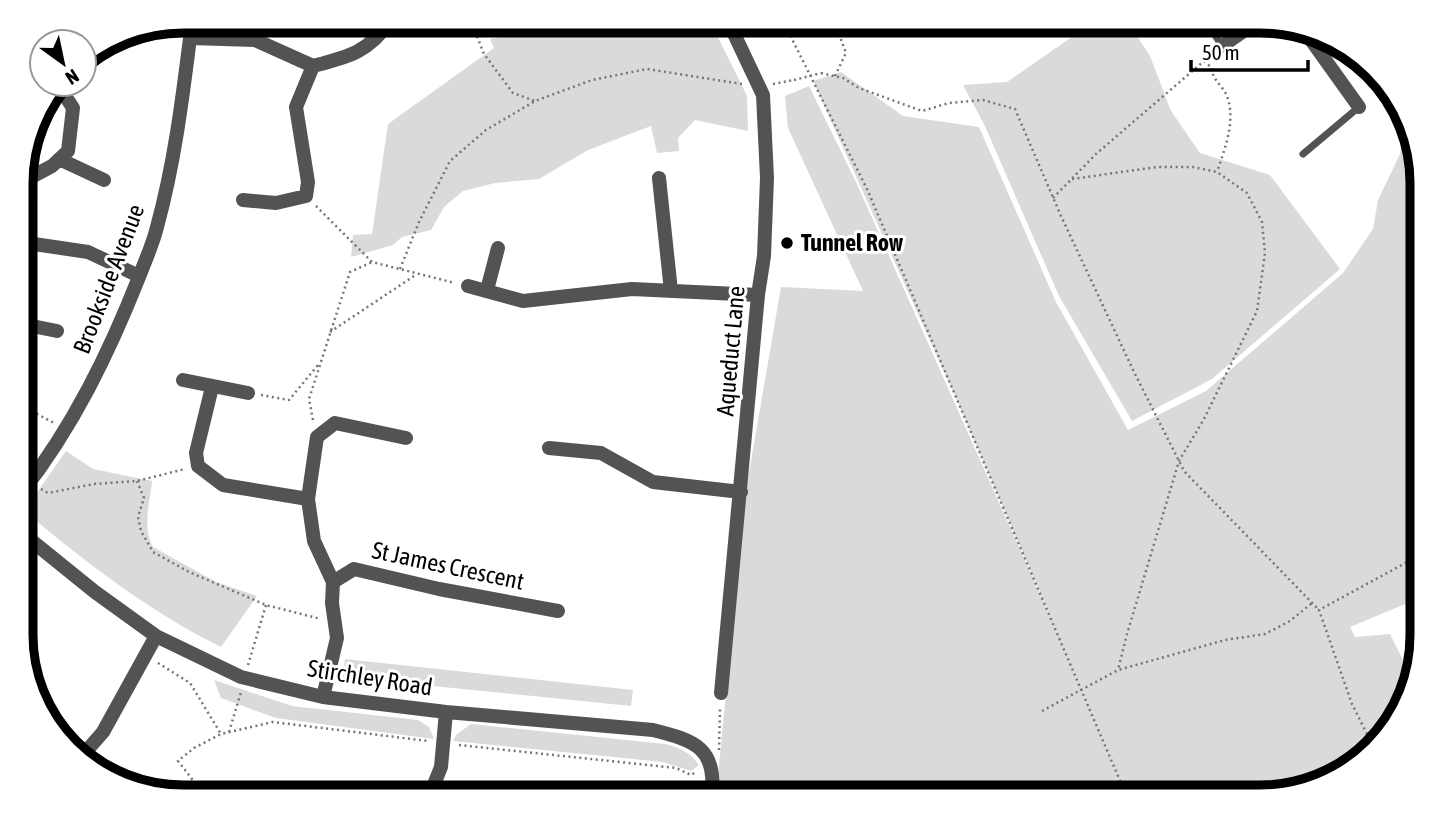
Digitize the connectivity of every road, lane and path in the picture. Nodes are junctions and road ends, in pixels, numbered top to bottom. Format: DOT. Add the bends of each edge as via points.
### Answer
graph roads {
  1 [pos="734,33"];
  2 [pos="789,33"];
  3 [pos="840,33"];
  4 [pos="1214,33"];
  5 [pos="1241,33"];
  6 [pos="190,34"];
  7 [pos="382,34"];
  8 [pos="476,34"];
  9 [pos="190,38"];
  10 [pos="1314,44"];
  11 [pos="1222,46"];
  12 [pos="1204,61"];
  13 [pos="313,66"];
  14 [pos="835,76"];
  15 [pos="759,87"];
  16 [pos="66,98"];
  17 [pos="535,101"];
  18 [pos="1359,107"];
  19 [pos="1303,154"];
  20 [pos="59,159"];
  21 [pos="1217,172"];
  22 [pos="34,175"];
  23 [pos="659,178"];
  24 [pos="1072,179"];
  25 [pos="104,180"];
  26 [pos="306,196"];
  27 [pos="1053,198"];
  28 [pos="243,200"];
  29 [pos="33,244"];
  30 [pos="498,248"];
  31 [pos="372,262"];
  32 [pos="400,269"];
  33 [pos="418,274"];
  34 [pos="139,276"];
  35 [pos="468,286"];
  36 [pos="487,290"];
  37 [pos="671,291"];
  38 [pos="758,295"];
  39 [pos="33,326"];
  40 [pos="57,331"];
  41 [pos="330,332"];
  42 [pos="320,362"];
  43 [pos="183,380"];
  44 [pos="212,387"];
  45 [pos="248,393"];
  46 [pos="33,412"];
  47 [pos="57,425"];
  48 [pos="317,437"];
  49 [pos="405,438"];
  50 [pos="549,448"];
  51 [pos="1179,461"];
  52 [pos="198,466"];
  53 [pos="33,476"];
  54 [pos="137,481"];
  55 [pos="33,489"];
  56 [pos="741,492"];
  57 [pos="308,499"];
  58 [pos="33,542"];
  59 [pos="1409,561"];
  60 [pos="333,582"];
  61 [pos="1312,603"];
  62 [pos="265,605"];
  63 [pos="1319,610"];
  64 [pos="558,611"];
  65 [pos="335,623"];
  66 [pos="156,636"];
  67 [pos="145,655"];
  68 [pos="248,665"];
  69 [pos="1118,670"];
  70 [pos="1082,689"];
  71 [pos="241,690"];
  72 [pos="721,693"];
  73 [pos="323,697"];
  74 [pos="1042,711"];
  75 [pos="446,712"];
  76 [pos="229,732"];
  77 [pos="221,734"];
  78 [pos="1369,738"];
  79 [pos="443,743"];
  80 [pos="88,750"];
  81 [pos="719,753"];
  82 [pos="701,769"];
  83 [pos="1122,784"];
  84 [pos="197,785"];
  85 [pos="434,785"];
  86 [pos="713,785"];
  1 -- 15 [label="street, Aqueduct Lane"];
  2 -- 70 [label="path" via="867,189"];
  3 -- 14 [label="path" via="846,52"];
  4 -- 11 [label="lane"];
  5 -- 11 [label="street"];
  6 -- 9 [label="street, Brookside Avenue"];
  7 -- 13 [label="street" via="358,52"];
  8 -- 17 [label="path" via="484,54 513,93"];
  9 -- 13 [label="street" via="255,40"];
  9 -- 34 [label="street, Brookside Avenue" via="176,145 157,230"];
  10 -- 18 [label="street"];
  11 -- 12 [label="path"];
  12 -- 21 [label="path" via="1227,94 1232,119"];
  12 -- 24 [label="path"];
  13 -- 26 [label="street" via="296,107 308,182"];
  14 -- 15 [label="path, bridge" via="821,74"];
  14 -- 27 [label="path" via="922,111 983,100 1015,109"];
  15 -- 17 [label="path" via="647,69 592,80"];
  15 -- 38 [label="street, Aqueduct Lane" via="767,178"];
  16 -- 20 [label="street" via="73,108 68,151"];
  17 -- 32 [label="path" via="486,130 450,160"];
  18 -- 19 [label="lane"];
  20 -- 22 [label="street"];
  20 -- 25 [label="street"];
  21 -- 24 [label="path" via="1157,167"];
  21 -- 51 [label="path" via="1247,193 1262,222 1265,253 1257,311"];
  23 -- 37 [label="street"];
  24 -- 27 [label="path"];
  26 -- 28 [label="street" via="276,203"];
  26 -- 31 [label="path"];
  27 -- 51 [label="path"];
  29 -- 34 [label="street" via="88,252"];
  30 -- 36 [label="street"];
  31 -- 32 [label="path"];
  31 -- 41 [label="path" via="350,272"];
  32 -- 33 [label="path"];
  33 -- 35 [label="path"];
  33 -- 41 [label="path"];
  34 -- 53 [label="street, Brookside Avenue" via="82,402"];
  35 -- 36 [label="street"];
  36 -- 37 [label="street" via="523,301 632,289"];
  37 -- 38 [label="street"];
  38 -- 56 [label="street, Aqueduct Lane"];
  39 -- 40 [label="street"];
  41 -- 42 [label="path"];
  42 -- 45 [label="path" via="289,400"];
  42 -- 48 [label="path" via="309,399"];
  43 -- 44 [label="street"];
  44 -- 45 [label="street"];
  44 -- 52 [label="street" via="196,453"];
  46 -- 47 [label="path"];
  48 -- 49 [label="street" via="335,423"];
  48 -- 57 [label="street"];
  50 -- 56 [label="street" via="601,453 653,482"];
  51 -- 61 [label="path"];
  51 -- 69 [label="path"];
  52 -- 54 [label="path"];
  52 -- 57 [label="street" via="223,485"];
  54 -- 55 [label="path" via="48,493"];
  54 -- 62 [label="path" via="144,498 138,517 141,531 153,552"];
  56 -- 72 [label="street, Aqueduct Lane"];
  57 -- 60 [label="street" via="314,541"];
  58 -- 66 [label="street, Stirchley Road"];
  59 -- 63 [label="path"];
  60 -- 64 [label="street, St James Crescent" via="354,569"];
  60 -- 65 [label="street"];
  61 -- 63 [label="path"];
  61 -- 69 [label="path" via="1265,634 1225,640"];
  62 -- 65 [label="path"];
  62 -- 68 [label="path"];
  63 -- 78 [label="path"];
  65 -- 73 [label="street" via="337,638"];
  66 -- 67 [label="street"];
  66 -- 73 [label="street, Stirchley Road" via="241,677"];
  67 -- 77 [label="path" via="190,683"];
  67 -- 80 [label="street" via="103,732"];
  69 -- 70 [label="path"];
  70 -- 74 [label="path"];
  70 -- 83 [label="path"];
  71 -- 76 [label="path"];
  72 -- 81 [label="path"];
  73 -- 75 [label="street, Stirchley Road"];
  75 -- 79 [label="street"];
  75 -- 86 [label="street, Stirchley Road" via="653,730 685,738 710,762"];
  76 -- 77 [label="path"];
  76 -- 79 [label="path" via="273,722"];
  77 -- 84 [label="path" via="178,761"];
  79 -- 82 [label="path" via="676,768 691,775"];
  79 -- 85 [label="street"];
}
